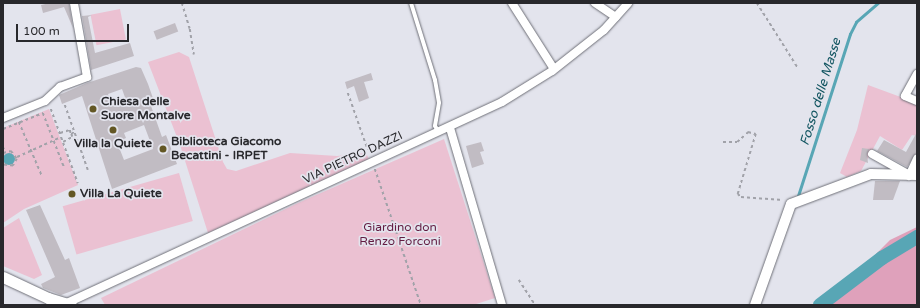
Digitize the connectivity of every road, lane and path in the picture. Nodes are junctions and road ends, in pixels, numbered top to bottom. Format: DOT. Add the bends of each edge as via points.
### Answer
graph roads {
  1 [pos="74,3"];
  2 [pos="182,3"];
  3 [pos="411,3"];
  4 [pos="512,3"];
  5 [pos="595,3"];
  6 [pos="628,3"];
  7 [pos="757,3"];
  8 [pos="616,17"];
  9 [pos="194,55"];
  10 [pos="798,68"];
  11 [pos="554,69"];
  12 [pos="917,74"];
  13 [pos="348,93"];
  14 [pos="917,101"];
  15 [pos="65,105"];
  16 [pos="51,109"];
  17 [pos="3,118"];
  18 [pos="19,122"];
  19 [pos="450,128"];
  20 [pos="3,129"];
  21 [pos="74,132"];
  22 [pos="438,132"];
  23 [pos="60,133"];
  24 [pos="71,134"];
  25 [pos="61,137"];
  26 [pos="54,139"];
  27 [pos="63,142"];
  28 [pos="723,142"];
  29 [pos="3,147"];
  30 [pos="31,150"];
  31 [pos="368,150"];
  32 [pos="4,152"];
  33 [pos="872,154"];
  34 [pos="16,157"];
  35 [pos="917,159"];
  36 [pos="372,162"];
  37 [pos="3,165"];
  38 [pos="64,167"];
  39 [pos="88,170"];
  40 [pos="42,176"];
  41 [pos="912,176"];
  42 [pos="78,183"];
  43 [pos="795,202"];
  44 [pos="3,277"];
  45 [pos="520,280"];
  46 [pos="69,304"];
  47 [pos="421,305"];
  48 [pos="502,305"];
  49 [pos="535,305"];
  50 [pos="755,305"];
  1 -- 17 [label="street" via="87,77 60,88 45,101"];
  2 -- 9 [label="path"];
  3 -- 22 [label="lane" via="435,80 439,103 435,126"];
  4 -- 11 [label="street"];
  5 -- 8 [label="street"];
  6 -- 8 [label="street, VIA PIETRO DAZZI"];
  7 -- 10 [label="path"];
  8 -- 11 [label="street, VIA PIETRO DAZZI" via="604,30"];
  11 -- 19 [label="street, VIA PIETRO DAZZI" via="502,102"];
  12 -- 14 [label="street" via="905,96"];
  13 -- 31 [label="path"];
  15 -- 21 [label="path"];
  16 -- 23 [label="path"];
  18 -- 20 [label="path"];
  18 -- 26 [label="path" via="43,113"];
  18 -- 30 [label="path"];
  19 -- 22 [label="street, VIA PIETRO DAZZI"];
  19 -- 48 [label="street"];
  21 -- 24 [label="path"];
  21 -- 39 [label="path"];
  22 -- 36 [label="street, VIA PIETRO DAZZI"];
  23 -- 24 [label="path" via="70,130"];
  23 -- 25 [label="path"];
  24 -- 27 [label="path" via="72,137"];
  25 -- 26 [label="path"];
  25 -- 27 [label="path"];
  26 -- 30 [label="path"];
  26 -- 38 [label="path"];
  27 -- 42 [label="path"];
  28 -- 43 [label="path" via="737,142 748,132 756,134 739,191 741,197"];
  29 -- 32 [label="path"];
  30 -- 34 [label="path"];
  30 -- 40 [label="path"];
  32 -- 34 [label="path" via="11,151"];
  33 -- 41 [label="street"];
  34 -- 37 [label="path" via="13,166"];
  35 -- 41 [label="street"];
  36 -- 46 [label="street, VIA PIETRO DAZZI"];
  36 -- 47 [label="path"];
  41 -- 43 [label="street" via="871,174"];
  43 -- 50 [label="street"];
  44 -- 46 [label="main road" via="48,298"];
  45 -- 49 [label="path"];
}
